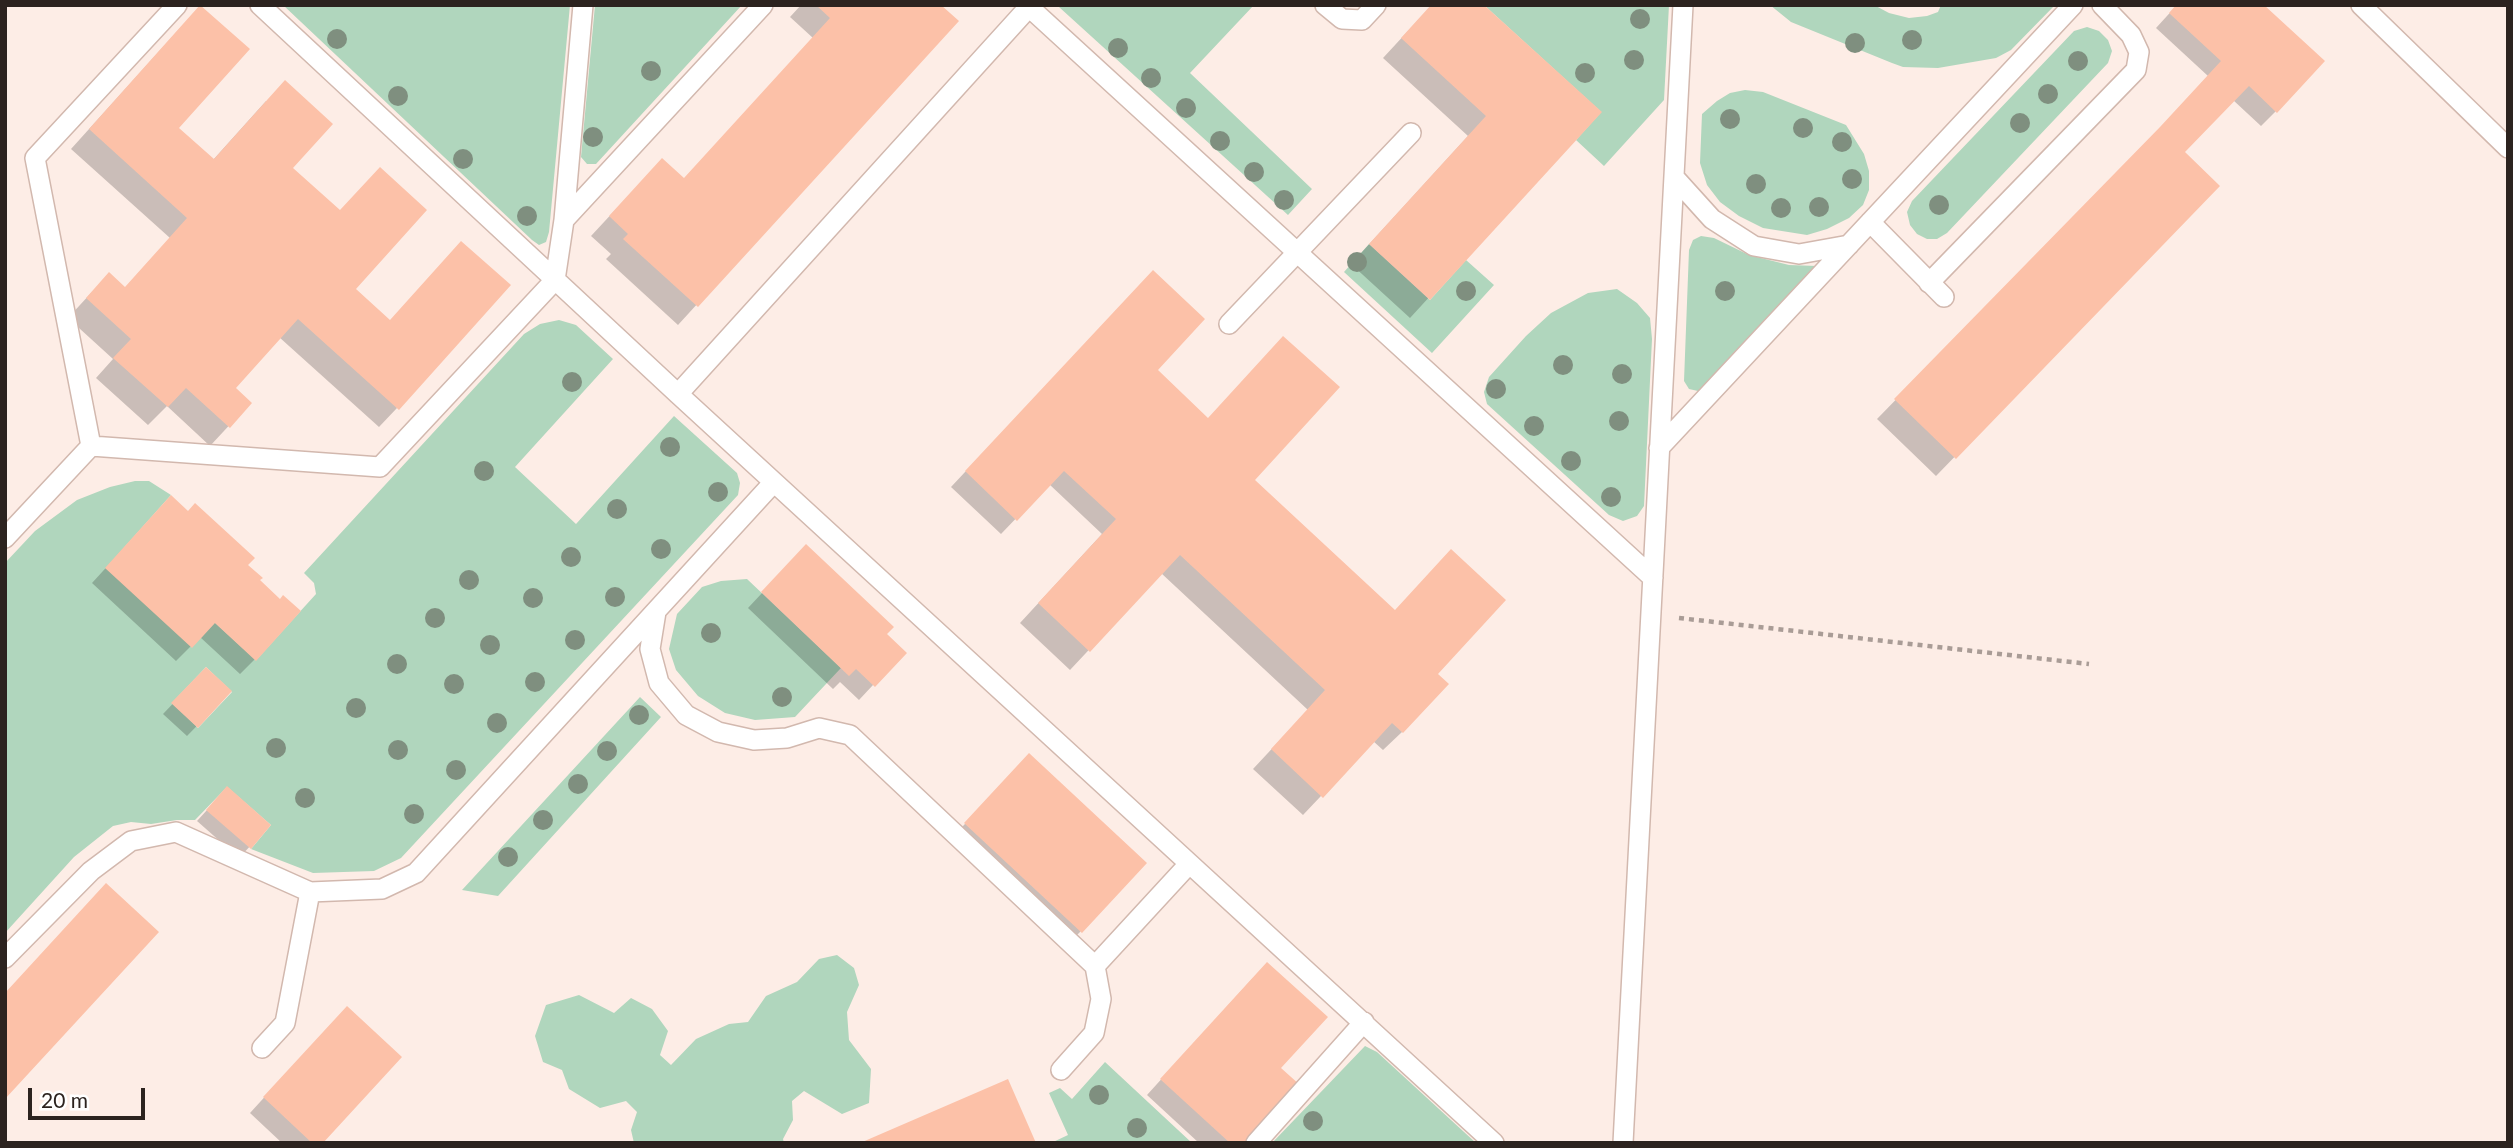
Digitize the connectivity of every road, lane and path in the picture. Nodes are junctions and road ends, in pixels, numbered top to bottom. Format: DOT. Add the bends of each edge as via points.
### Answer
graph roads {
  1 [pos="177,5"];
  2 [pos="260,5"];
  3 [pos="583,5"];
  4 [pos="763,5"];
  5 [pos="1325,5"];
  6 [pos="1376,5"];
  7 [pos="1683,5"];
  8 [pos="2073,5"];
  9 [pos="2102,5"];
  10 [pos="2361,5"];
  11 [pos="1029,6"];
  12 [pos="1411,133"];
  13 [pos="2508,148"];
  14 [pos="1674,177"];
  15 [pos="564,220"];
  16 [pos="1870,222"];
  17 [pos="1849,245"];
  18 [pos="1298,253"];
  19 [pos="555,281"];
  20 [pos="1930,283"];
  21 [pos="1944,297"];
  22 [pos="1229,324"];
  23 [pos="678,394"];
  24 [pos="91,446"];
  25 [pos="1659,448"];
  26 [pos="774,482"];
  27 [pos="5,538"];
  28 [pos="1653,578"];
  29 [pos="656,612"];
  30 [pos="1651,615"];
  31 [pos="2089,664"];
  32 [pos="1189,864"];
  33 [pos="310,892"];
  34 [pos="5,958"];
  35 [pos="1095,966"];
  36 [pos="1364,1022"];
  37 [pos="262,1048"];
  38 [pos="1061,1070"];
  39 [pos="1256,1143"];
  40 [pos="1494,1143"];
  41 [pos="1623,1143"];
  1 -- 24 [label="lane" via="35,158"];
  2 -- 19 [label="lane"];
  3 -- 15 [label="lane"];
  4 -- 15 [label="lane"];
  5 -- 6 [label="lane" via="1342,19 1362,20"];
  7 -- 14 [label="lane"];
  8 -- 16 [label="lane"];
  9 -- 20 [label="lane" via="2131,35 2139,52 2136,69"];
  10 -- 13 [label="lane"];
  11 -- 18 [label="lane"];
  11 -- 23 [label="lane"];
  12 -- 18 [label="lane"];
  14 -- 17 [label="lane" via="1712,219 1754,246 1798,254"];
  14 -- 25 [label="lane"];
  15 -- 19 [label="lane"];
  16 -- 17 [label="lane"];
  16 -- 20 [label="lane"];
  17 -- 25 [label="lane"];
  18 -- 22 [label="lane"];
  18 -- 28 [label="lane"];
  19 -- 23 [label="lane"];
  19 -- 24 [label="lane" via="380,467"];
  20 -- 21 [label="lane"];
  23 -- 26 [label="lane"];
  24 -- 27 [label="lane"];
  25 -- 28 [label="lane"];
  26 -- 29 [label="lane"];
  26 -- 32 [label="lane"];
  28 -- 30 [label="lane"];
  29 -- 33 [label="lane" via="416,873 382,889"];
  29 -- 35 [label="lane" via="650,649 659,683 686,715 718,732 754,740 787,738 819,728 850,735"];
  30 -- 31 [label="path"];
  30 -- 41 [label="lane"];
  32 -- 35 [label="lane"];
  32 -- 36 [label="lane"];
  33 -- 34 [label="lane" via="176,832 131,841 91,871"];
  33 -- 37 [label="lane" via="285,1023"];
  35 -- 38 [label="lane" via="1101,999 1094,1033"];
  36 -- 39 [label="lane"];
  36 -- 40 [label="lane"];
}
